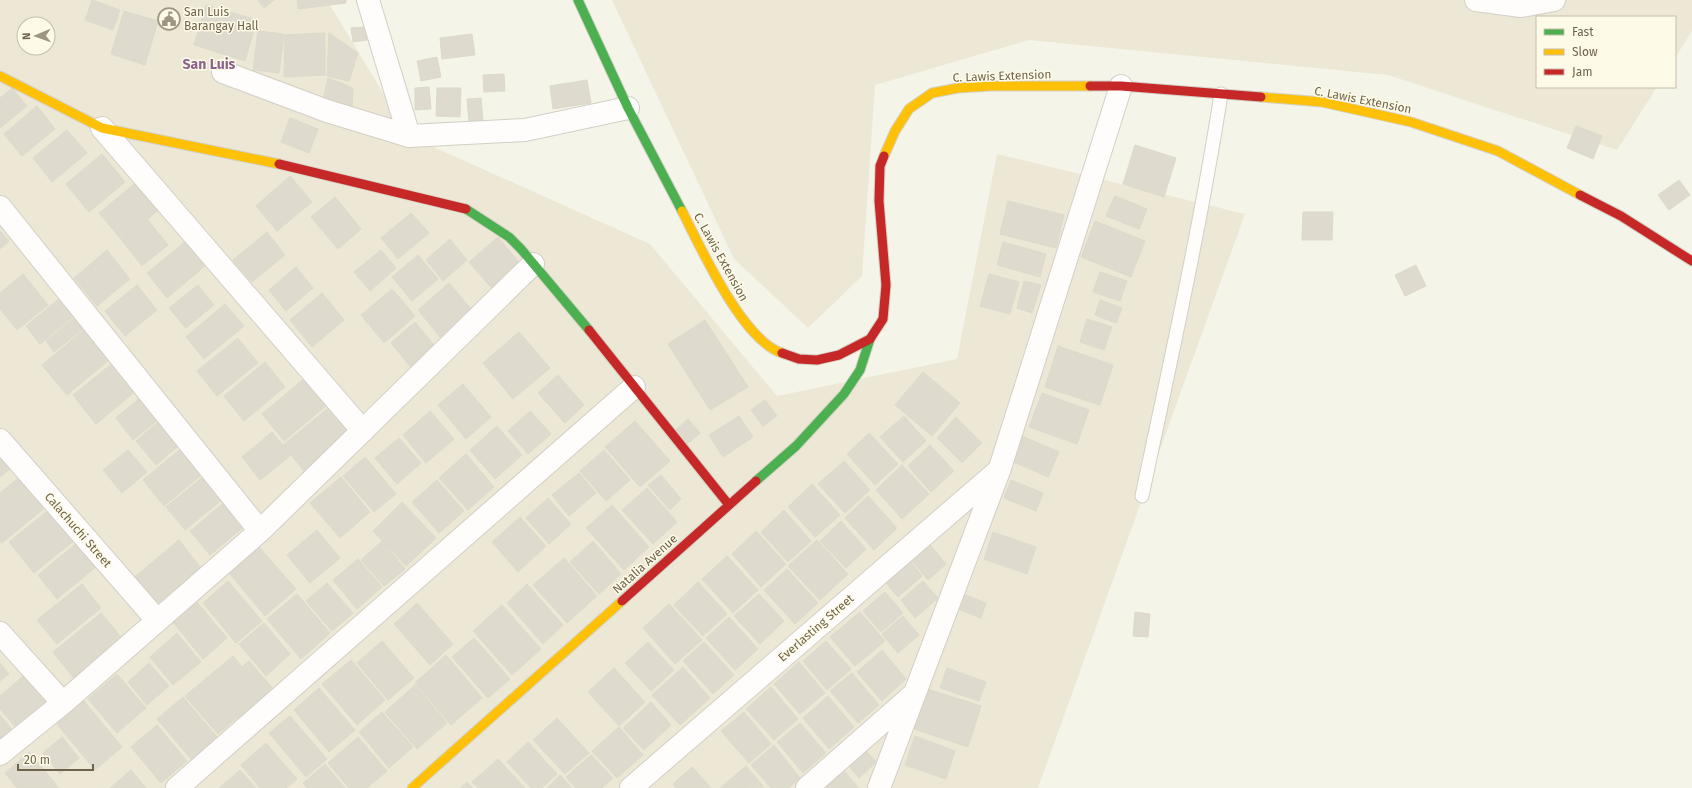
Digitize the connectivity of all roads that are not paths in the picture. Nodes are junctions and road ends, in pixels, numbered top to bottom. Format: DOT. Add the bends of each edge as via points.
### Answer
graph roads {
  1 [pos="368,0"];
  2 [pos="578,0"];
  3 [pos="1476,0"];
  4 [pos="1554,0"];
  5 [pos="224,72"];
  6 [pos="0,76"];
  7 [pos="1121,86"];
  8 [pos="1221,94"];
  9 [pos="628,108"];
  10 [pos="102,128"];
  11 [pos="409,136"];
  12 [pos="0,207"];
  13 [pos="1692,261"];
  14 [pos="533,264"];
  15 [pos="870,339"];
  16 [pos="634,386"];
  17 [pos="363,431"];
  18 [pos="0,440"];
  19 [pos="1000,468"];
  20 [pos="1142,496"];
  21 [pos="729,506"];
  22 [pos="260,531"];
  23 [pos="157,620"];
  24 [pos="0,633"];
  25 [pos="916,692"];
  26 [pos="63,703"];
  27 [pos="0,754"];
  28 [pos="177,788"];
  29 [pos="412,788"];
  30 [pos="631,788"];
  31 [pos="807,788"];
  32 [pos="879,788"];
  1 -- 11 [label="street"];
  2 -- 9 [label="street, C. Lawis Extension"];
  3 -- 4 [label="street" via="1521,6"];
  5 -- 11 [label="street" via="327,111"];
  6 -- 10 [label="street"];
  7 -- 8 [label="street, C. Lawis Extension"];
  7 -- 15 [label="street, C. Lawis Extension" via="958,88 932,93 908,109 880,166 879,201 886,285 883,320"];
  7 -- 19 [label="street"];
  8 -- 13 [label="street, C. Lawis Extension" via="1322,102 1411,122 1498,151 1621,216"];
  8 -- 20 [label="lane" via="1214,140"];
  9 -- 11 [label="street" via="525,130"];
  9 -- 15 [label="street, C. Lawis Extension" via="724,292 759,338 778,352 799,359 817,360 838,355"];
  10 -- 14 [label="street" via="255,158 469,210 509,237"];
  10 -- 17 [label="street"];
  12 -- 22 [label="street"];
  14 -- 16 [label="street"];
  14 -- 17 [label="street"];
  15 -- 21 [label="street, Natalia Avenue" via="860,370 844,394 796,446"];
  16 -- 21 [label="street"];
  16 -- 28 [label="street"];
  17 -- 22 [label="street"];
  18 -- 23 [label="street, Calachuchi Street"];
  19 -- 25 [label="street"];
  19 -- 30 [label="street, Everlasting Street"];
  21 -- 29 [label="street, Natalia Avenue"];
  22 -- 23 [label="street"];
  23 -- 26 [label="street"];
  24 -- 26 [label="street"];
  25 -- 31 [label="street"];
  25 -- 32 [label="street"];
  26 -- 27 [label="street"];
}
